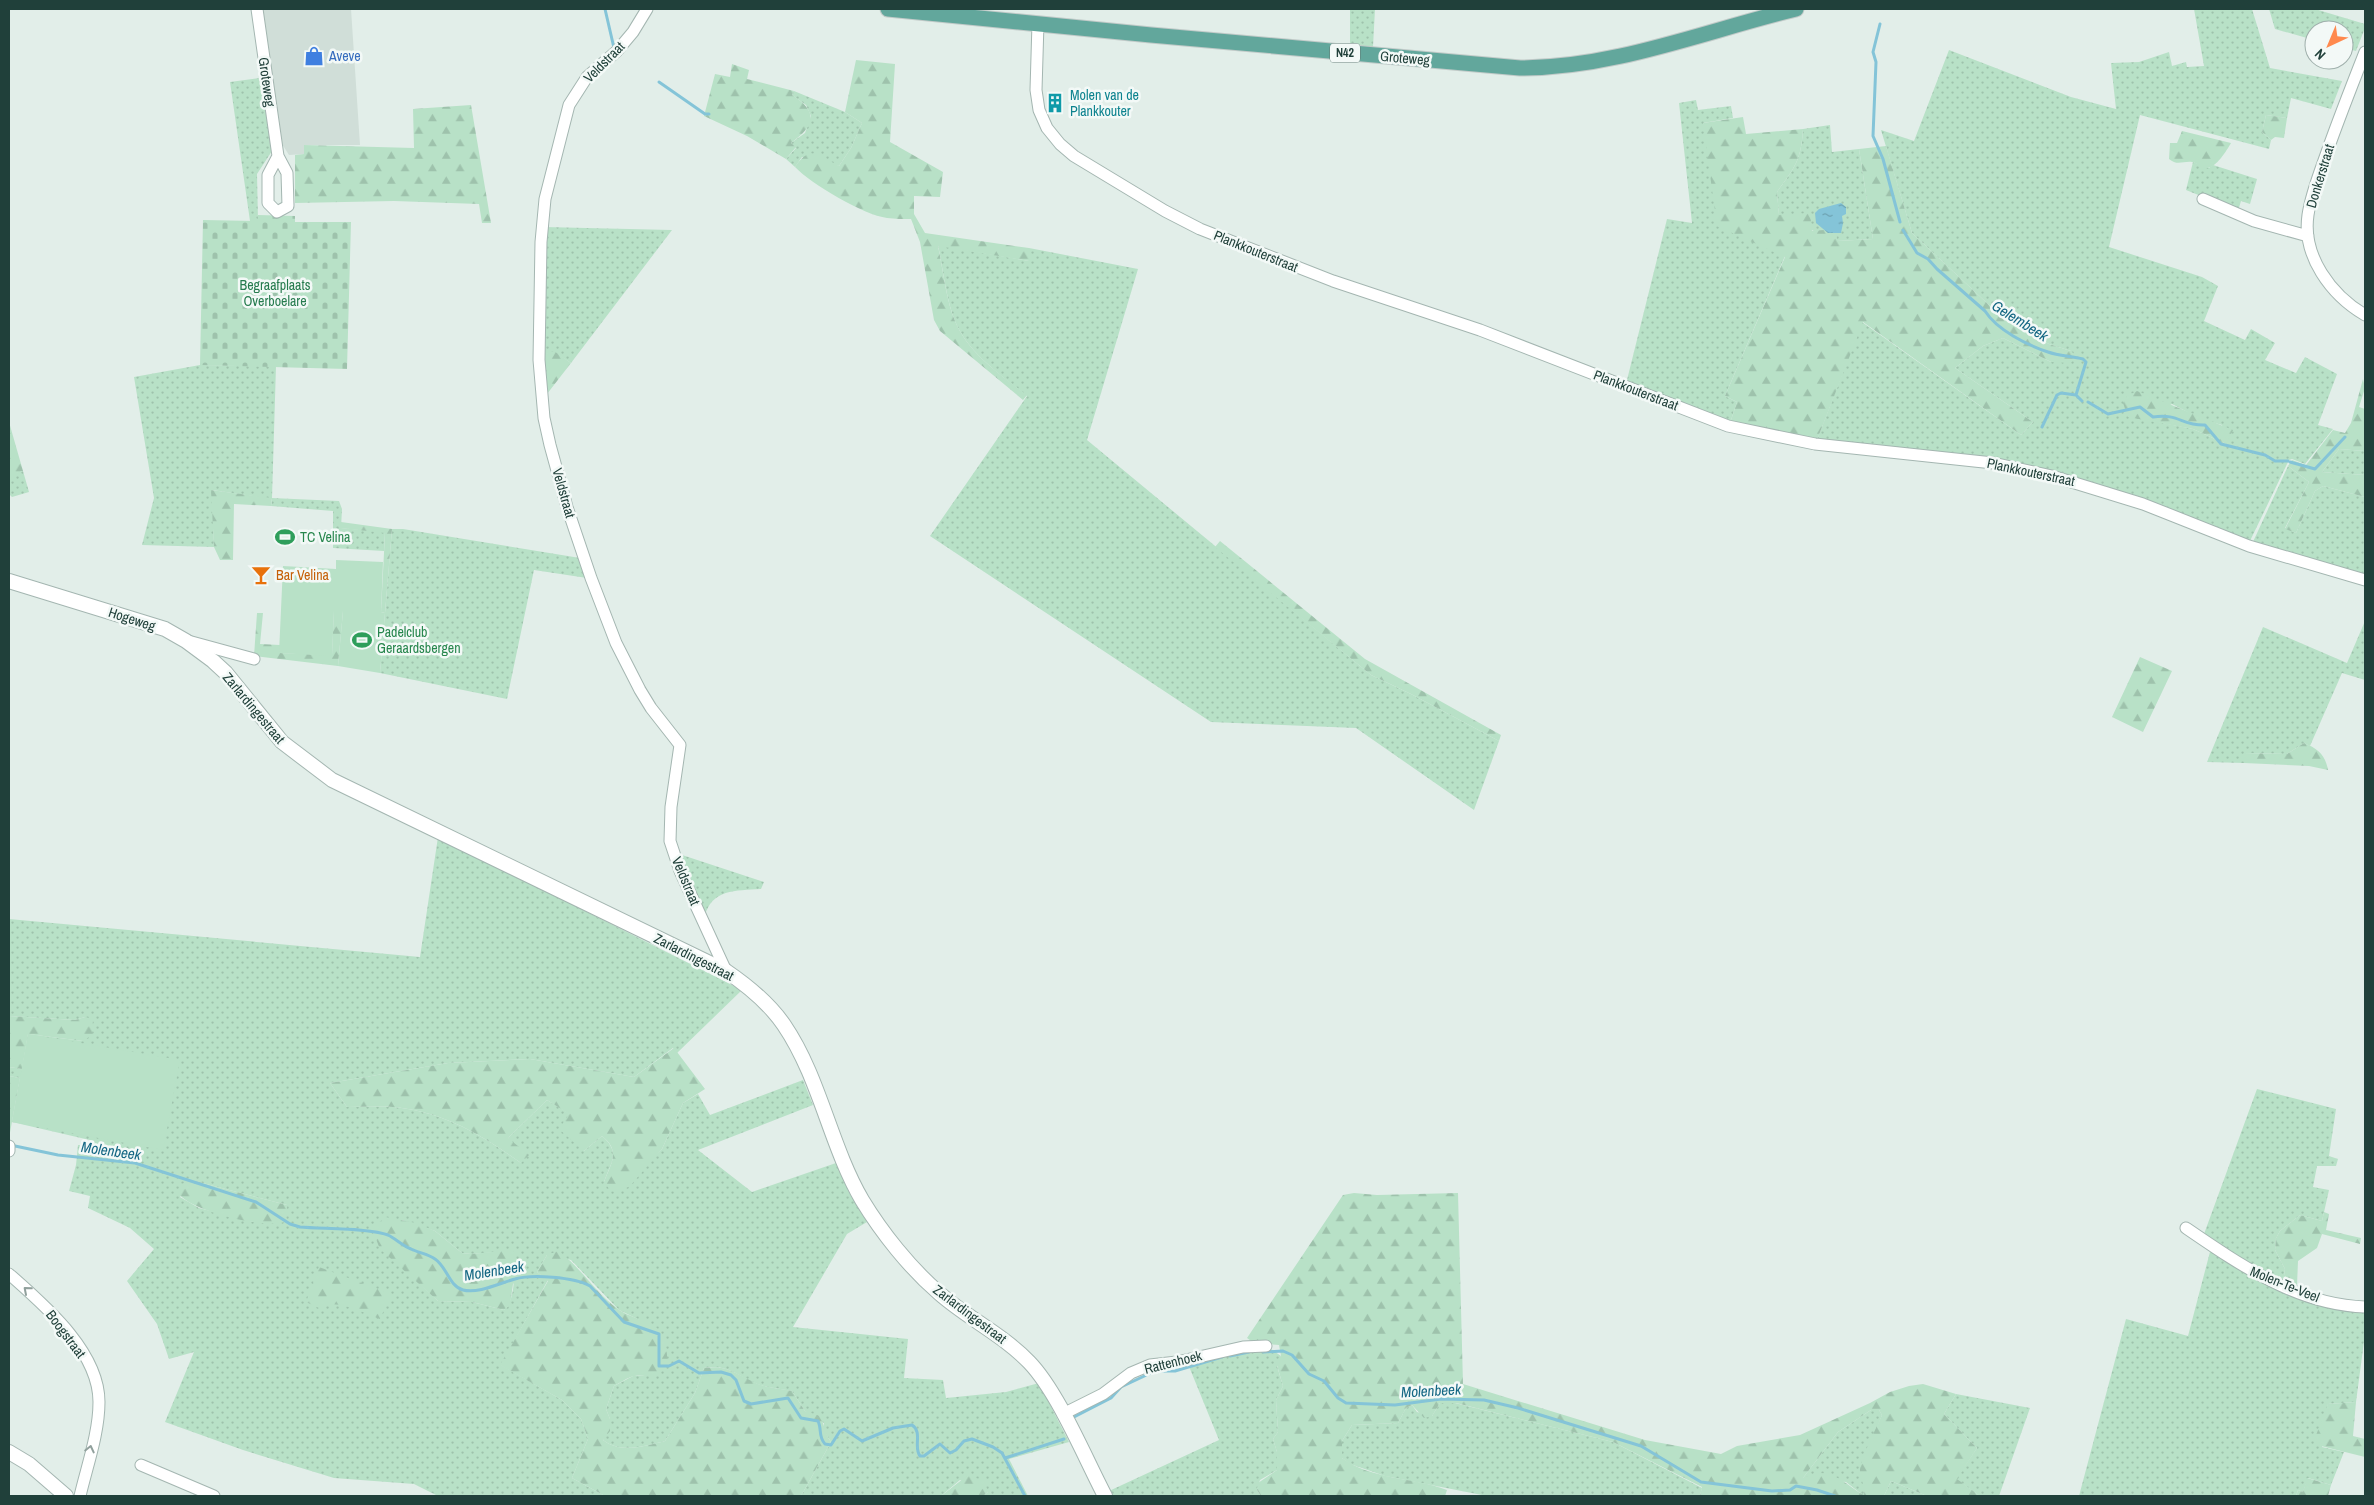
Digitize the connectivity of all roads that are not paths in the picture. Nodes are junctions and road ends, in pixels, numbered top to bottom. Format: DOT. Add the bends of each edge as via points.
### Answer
graph roads {
  1 [pos="257,9"];
  2 [pos="647,9"];
  3 [pos="888,9"];
  4 [pos="1796,9"];
  5 [pos="1038,23"];
  6 [pos="2365,52"];
  7 [pos="278,156"];
  8 [pos="2203,199"];
  9 [pos="2308,236"];
  10 [pos="2365,315"];
  11 [pos="2365,580"];
  12 [pos="9,581"];
  13 [pos="186,641"];
  14 [pos="254,659"];
  15 [pos="726,971"];
  16 [pos="9,1146"];
  17 [pos="9,1151"];
  18 [pos="2186,1228"];
  19 [pos="9,1274"];
  20 [pos="2365,1307"];
  21 [pos="1266,1346"];
  22 [pos="1062,1414"];
  23 [pos="9,1452"];
  24 [pos="141,1465"];
  25 [pos="66,1496"];
  26 [pos="80,1496"];
  27 [pos="213,1496"];
  28 [pos="1105,1496"];
  1 -- 7 [label="street, Groteweg"];
  2 -- 15 [label="street, Veldstraat" via="617,51 580,86 569,105 554,157 540,242 540,389 546,427 567,507 600,602 640,690 680,745 671,807 670,841 680,871"];
  3 -- 5 [label="main road, Groteweg / N42"];
  4 -- 5 [label="main road, Groteweg / N42" via="1652,48 1550,68 1265,46"];
  5 -- 11 [label="street, Plankkouterstraat" via="1036,90 1039,110 1047,128 1074,156 1200,229 1333,281 1480,330 1728,426 1815,444 1993,463 2052,476 2102,489 2249,546"];
  6 -- 9 [label="street, Donkerstraat" via="2313,195"];
  8 -- 9 [label="street" via="2254,222"];
  9 -- 10 [label="street, Donkerstraat" via="2322,275 2339,295"];
  12 -- 13 [label="street, Hogeweg" via="165,630"];
  13 -- 14 [label="street, Hogeweg"];
  13 -- 15 [label="street, Zarlardingestraat" via="226,673 282,742 332,780"];
  15 -- 22 [label="street, Zarlardingestraat" via="763,1000 784,1024 812,1080 845,1167 863,1201 894,1245 939,1293 1030,1363"];
  16 -- 17 [label="street"];
  18 -- 20 [label="street, Molen-Te-Veel" via="2266,1279 2310,1296"];
  26 -- 19 [label="street, Boogstraat, one-way" via="97,1420 96,1384 84,1356 62,1324"];
  21 -- 22 [label="street, Rattenhoek" via="1243,1347 1150,1365"];
  22 -- 28 [label="street, Zarlardingestraat"];
  23 -- 25 [label="street" via="29,1464"];
  24 -- 27 [label="street"];
}
